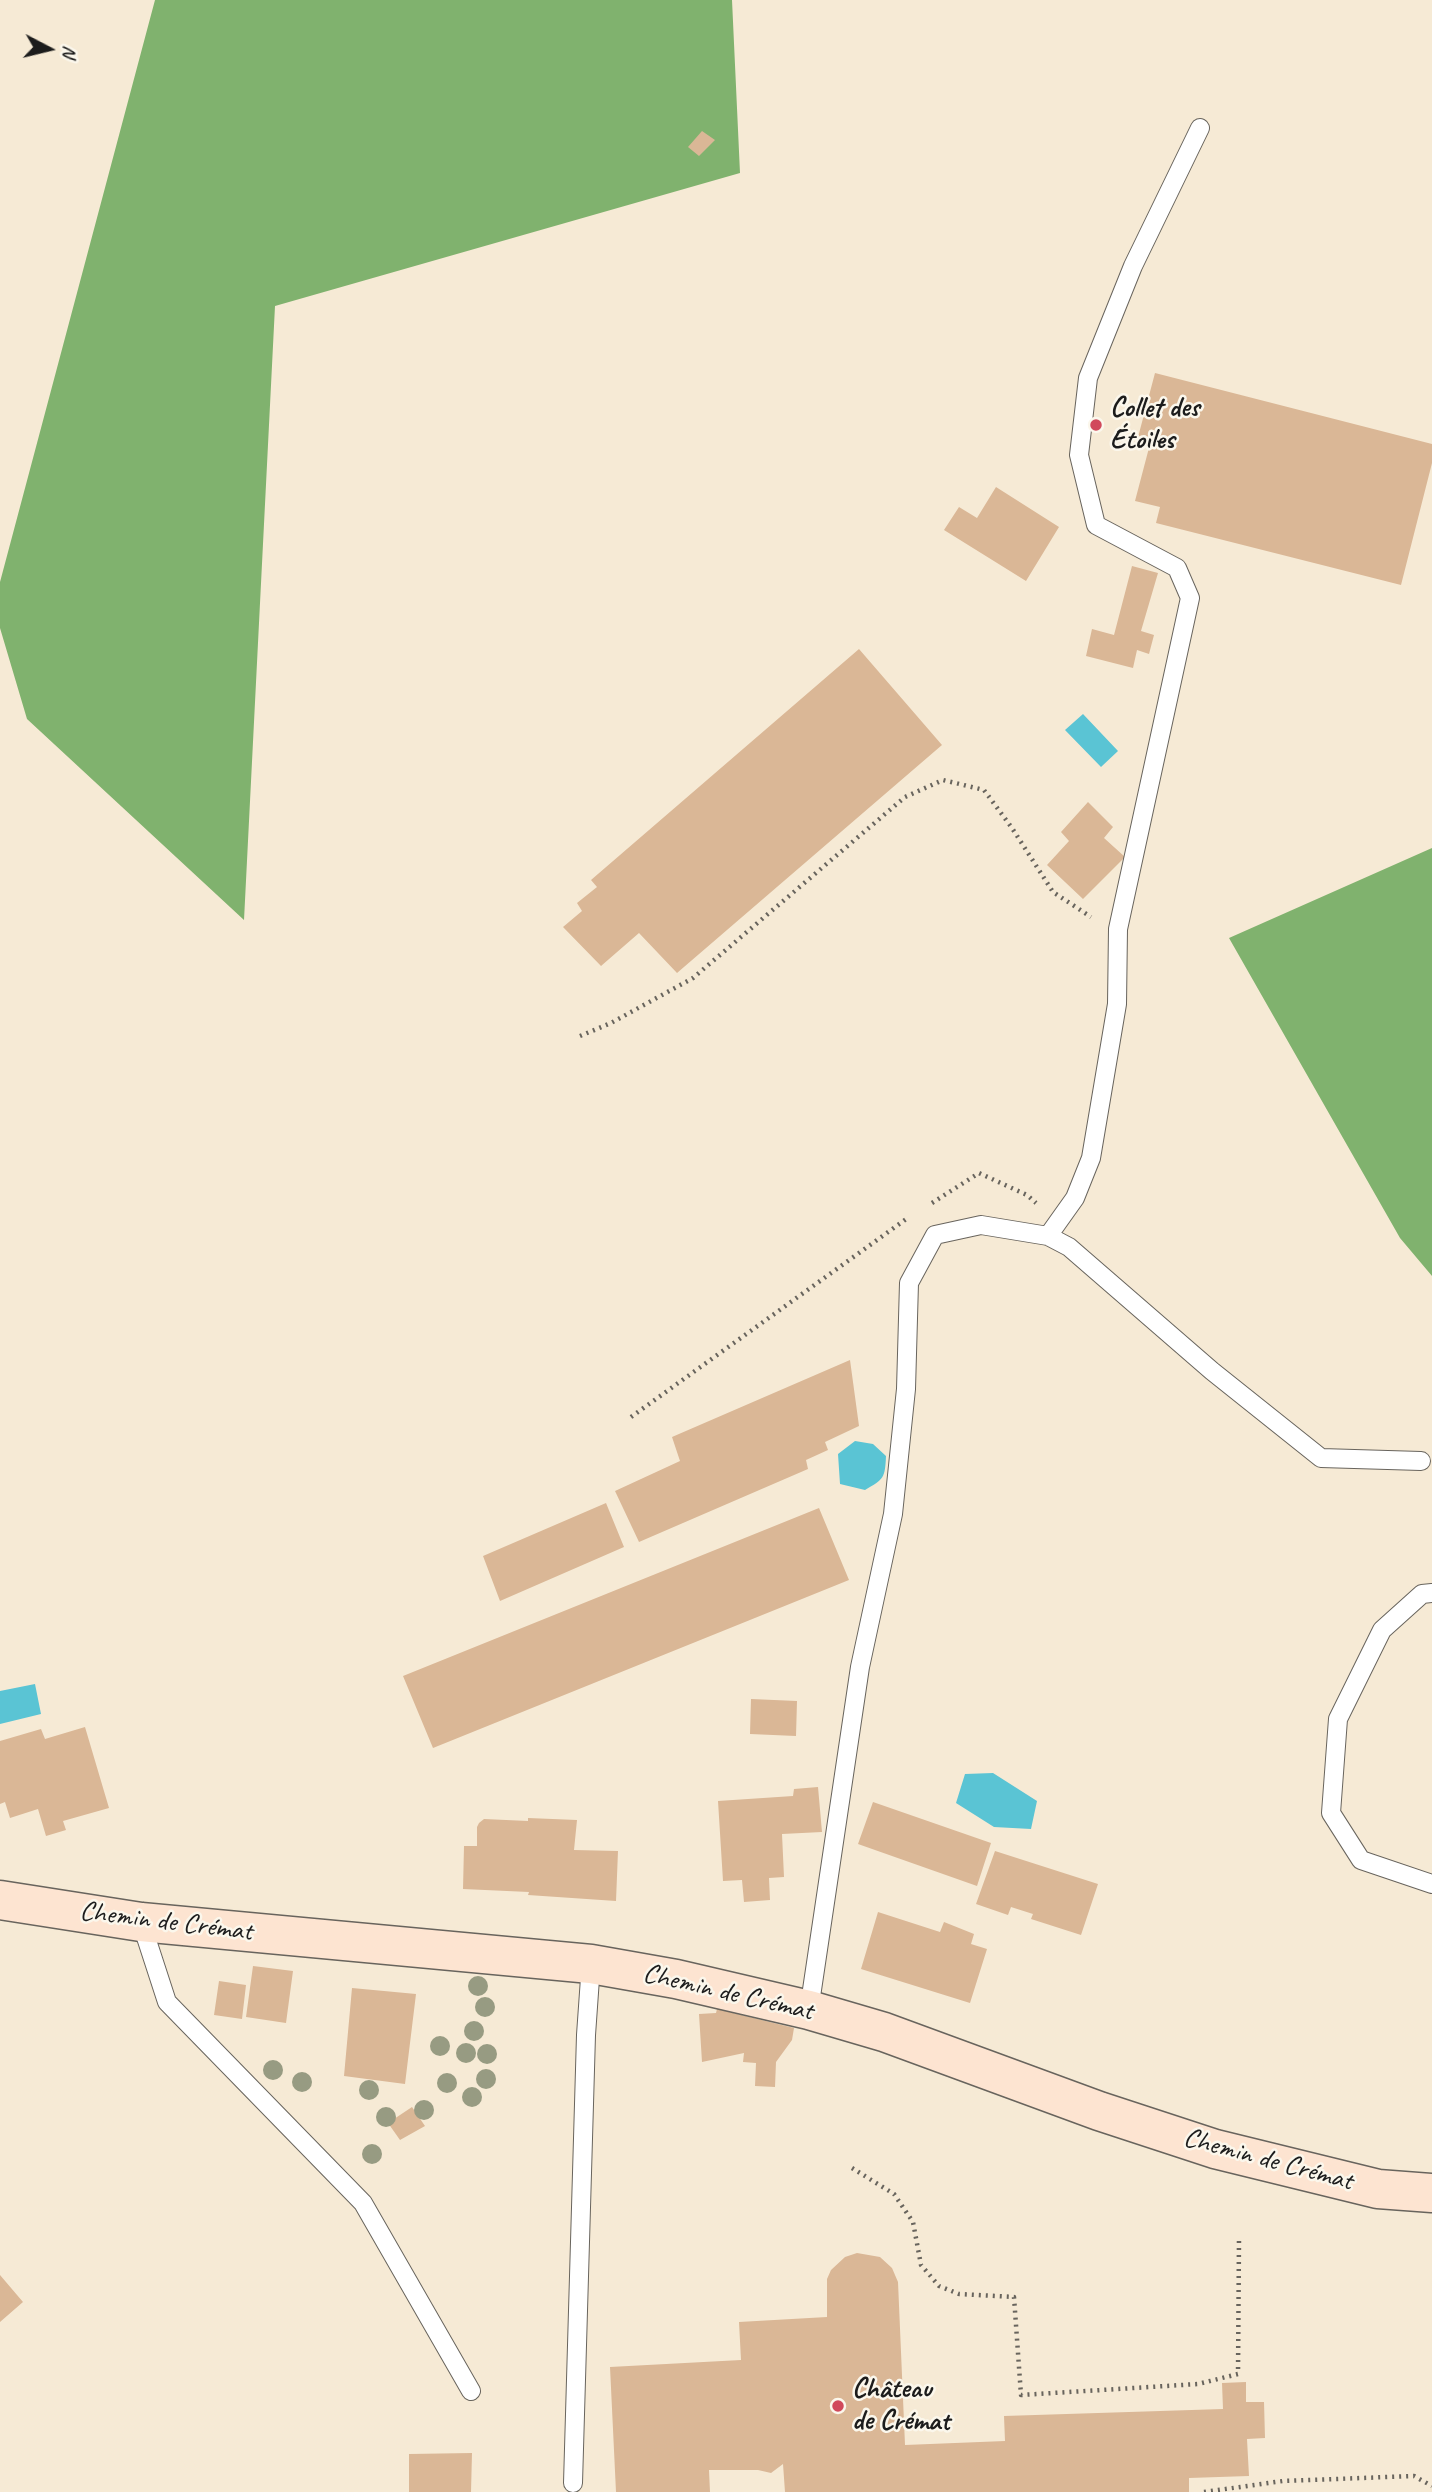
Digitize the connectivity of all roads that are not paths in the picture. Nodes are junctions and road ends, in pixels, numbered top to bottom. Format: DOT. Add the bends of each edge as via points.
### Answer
graph roads {
  1 [pos="1200,128"];
  2 [pos="1053,1229"];
  3 [pos="1421,1461"];
  4 [pos="1432,1593"];
  5 [pos="1432,1884"];
  6 [pos="0,1900"];
  7 [pos="141,1922"];
  8 [pos="591,1964"];
  9 [pos="809,2010"];
  10 [pos="1432,2193"];
  11 [pos="471,2391"];
  12 [pos="573,2483"];
  1 -- 2 [label="lane" via="1133,266 1088,378 1079,455 1096,526 1177,568 1190,598 1118,929 1117,1004 1091,1158 1074,1198"];
  2 -- 3 [label="lane" via="1212,1371 1321,1458"];
  2 -- 9 [label="lane" via="981,1225 935,1235 909,1283 906,1389 893,1514 860,1667"];
  4 -- 5 [label="lane" via="1422,1594 1382,1630 1338,1718 1331,1813 1361,1860"];
  6 -- 7 [label="street, Chemin de Crémat"];
  7 -- 8 [label="street, Chemin de Crémat"];
  7 -- 11 [label="lane" via="167,2002 363,2203"];
  8 -- 9 [label="street, Chemin de Crémat"];
  8 -- 12 [label="lane"];
  9 -- 10 [label="street, Chemin de Crémat" via="1215,2149 1378,2189"];
}
